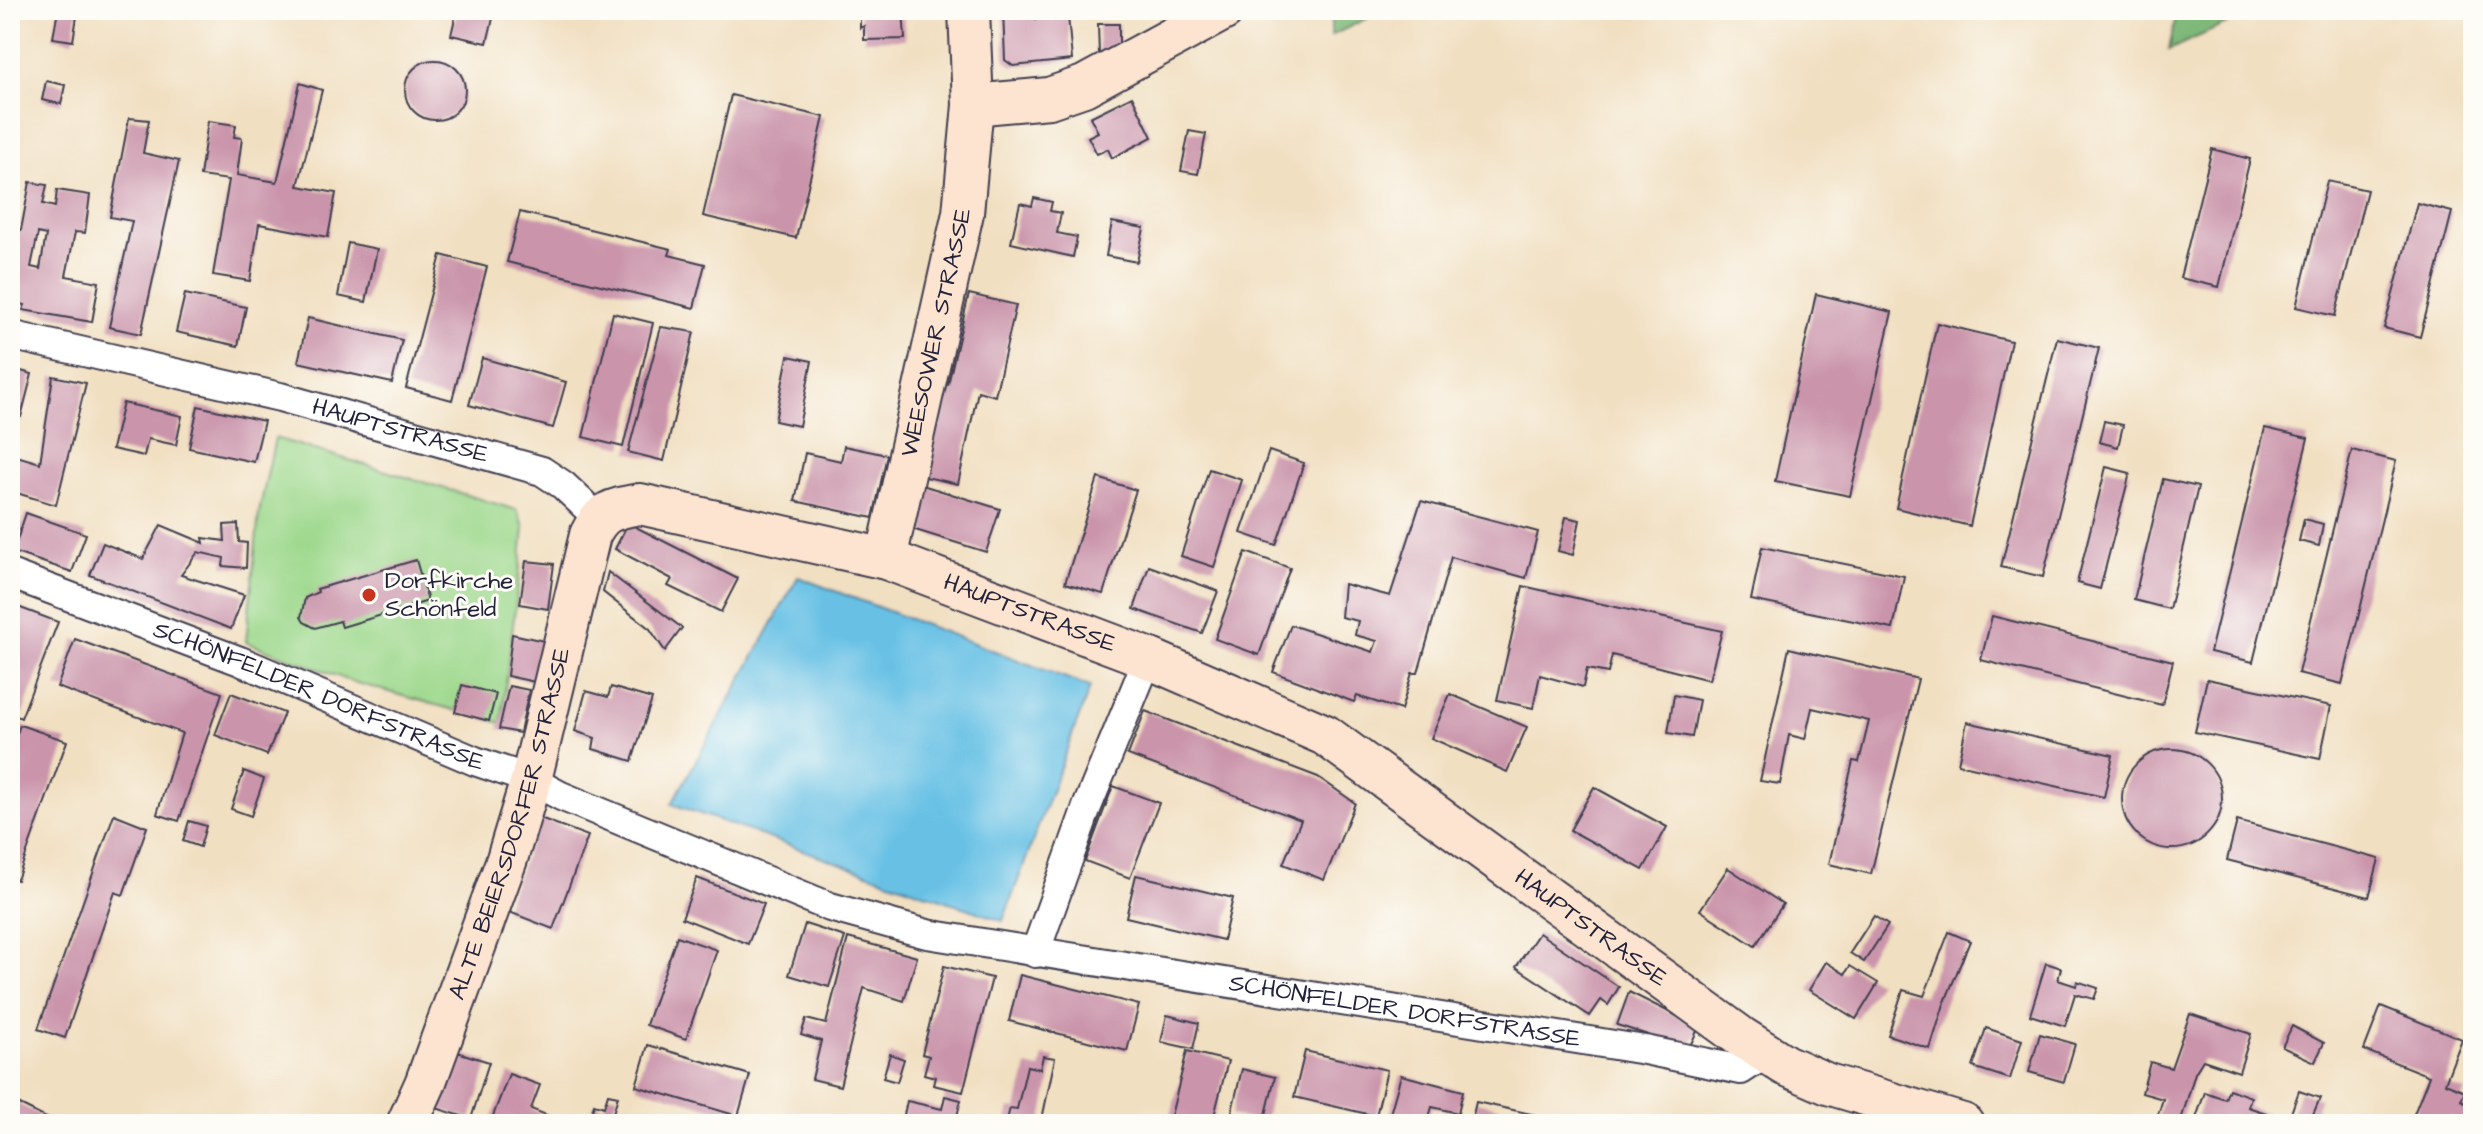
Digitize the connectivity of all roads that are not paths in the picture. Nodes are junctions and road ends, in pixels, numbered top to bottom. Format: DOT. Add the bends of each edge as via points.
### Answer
graph roads {
  1 [pos="969,10"];
  2 [pos="1224,10"];
  3 [pos="973,105"];
  4 [pos="10,335"];
  5 [pos="598,518"];
  6 [pos="886,559"];
  7 [pos="10,574"];
  8 [pos="1148,658"];
  9 [pos="531,780"];
  10 [pos="1035,953"];
  11 [pos="1767,1053"];
  12 [pos="407,1124"];
  13 [pos="1963,1124"];
  1 -- 3 [label="main road, WEESOWER STRASSE"];
  2 -- 3 [label="main road" via="1084,86 1049,98"];
  3 -- 6 [label="main road, WEESOWER STRASSE" via="963,213"];
  4 -- 5 [label="street, HAUPTSTRASSE" via="280,397 542,471"];
  5 -- 6 [label="main road, HAUPTSTRASSE" via="615,508 640,504"];
  5 -- 9 [label="main road, ALTE BEIERSDORFER STRASSE"];
  6 -- 8 [label="main road, HAUPTSTRASSE"];
  7 -- 9 [label="street, SCHÖNFELDER DORFSTRASSE"];
  8 -- 10 [label="street"];
  8 -- 11 [label="main road, HAUPTSTRASSE" via="1325,735"];
  9 -- 10 [label="street, SCHÖNFELDER DORFSTRASSE" via="830,907 927,934"];
  9 -- 12 [label="main road, ALTE BEIERSDORFER STRASSE" via="507,859"];
  10 -- 11 [label="street, SCHÖNFELDER DORFSTRASSE" via="1741,1070"];
  11 -- 13 [label="main road, HAUPTSTRASSE" via="1828,1084"];
}
